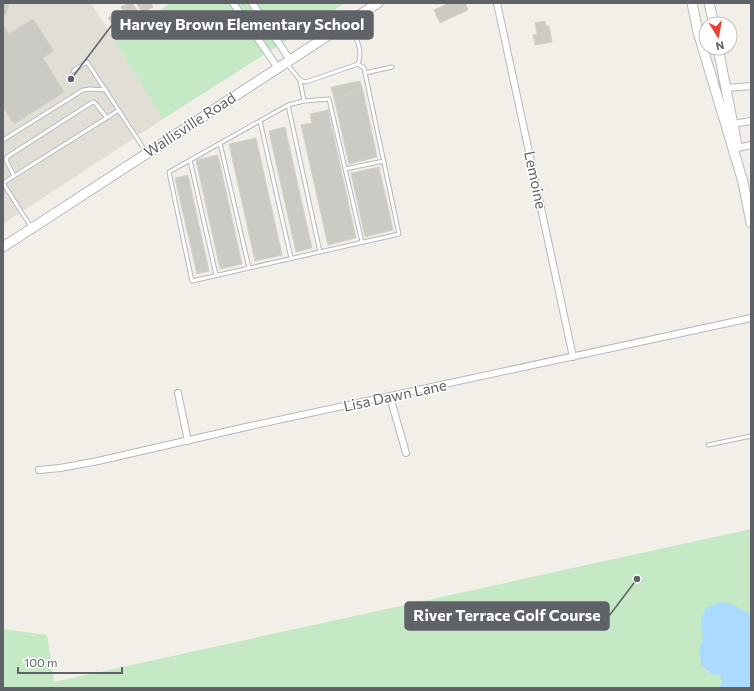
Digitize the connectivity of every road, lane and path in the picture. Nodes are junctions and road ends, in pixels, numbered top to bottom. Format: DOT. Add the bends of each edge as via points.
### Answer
graph roads {
  1 [pos="233,3"];
  2 [pos="252,3"];
  3 [pos="378,3"];
  4 [pos="497,3"];
  5 [pos="692,3"];
  6 [pos="709,3"];
  7 [pos="712,16"];
  8 [pos="348,22"];
  9 [pos="720,56"];
  10 [pos="284,64"];
  11 [pos="358,64"];
  12 [pos="392,67"];
  13 [pos="73,71"];
  14 [pos="365,73"];
  15 [pos="300,80"];
  16 [pos="751,86"];
  17 [pos="726,88"];
  18 [pos="106,90"];
  19 [pos="304,101"];
  20 [pos="288,105"];
  21 [pos="119,110"];
  22 [pos="107,118"];
  23 [pos="260,121"];
  24 [pos="751,121"];
  25 [pos="733,124"];
  26 [pos="3,140"];
  27 [pos="220,143"];
  28 [pos="751,145"];
  29 [pos="737,148"];
  30 [pos="147,153"];
  31 [pos="190,160"];
  32 [pos="384,161"];
  33 [pos="345,169"];
  34 [pos="14,176"];
  35 [pos="743,182"];
  36 [pos="3,183"];
  37 [pos="751,223"];
  38 [pos="32,228"];
  39 [pos="362,242"];
  40 [pos="3,247"];
  41 [pos="320,252"];
  42 [pos="291,258"];
  43 [pos="249,268"];
  44 [pos="216,275"];
  45 [pos="751,318"];
  46 [pos="573,357"];
  47 [pos="178,393"];
  48 [pos="390,397"];
  49 [pos="751,436"];
  50 [pos="188,441"];
  51 [pos="708,445"];
  52 [pos="406,453"];
  53 [pos="39,470"];
  1 -- 10 [label="street"];
  2 -- 10 [label="street"];
  3 -- 8 [label="main road, Wallisville Road"];
  4 -- 46 [label="street, Lemoine"];
  5 -- 35 [label="main road" via="698,32"];
  6 -- 7 [label="main road"];
  8 -- 10 [label="main road, Wallisville Road"];
  8 -- 11 [label="lane" via="357,39 361,56"];
  9 -- 17 [label="main road"];
  10 -- 15 [label="lane"];
  10 -- 30 [label="main road, Wallisville Road"];
  11 -- 14 [label="lane" via="364,68"];
  11 -- 15 [label="lane" via="306,82"];
  12 -- 14 [label="lane"];
  13 -- 18 [label="lane" via="87,62"];
  14 -- 32 [label="lane"];
  15 -- 19 [label="lane"];
  16 -- 17 [label="street"];
  17 -- 25 [label="main road"];
  18 -- 21 [label="lane"];
  18 -- 26 [label="lane" via="90,89 77,93"];
  19 -- 20 [label="lane"];
  19 -- 33 [label="lane" via="329,99"];
  20 -- 23 [label="lane"];
  20 -- 41 [label="lane"];
  21 -- 22 [label="lane"];
  21 -- 30 [label="lane"];
  22 -- 34 [label="lane"];
  22 -- 34 [label="lane" via="94,102 85,107 7,157 7,164"];
  23 -- 27 [label="lane"];
  23 -- 42 [label="lane"];
  24 -- 25 [label="street"];
  25 -- 29 [label="main road"];
  27 -- 31 [label="lane"];
  27 -- 43 [label="lane"];
  28 -- 29 [label="street"];
  29 -- 35 [label="main road"];
  30 -- 38 [label="main road, Wallisville Road"];
  31 -- 44 [label="lane"];
  31 -- 44 [label="lane" via="169,172 192,281"];
  32 -- 33 [label="lane"];
  32 -- 39 [label="lane" via="399,234"];
  33 -- 39 [label="lane"];
  34 -- 36 [label="lane"];
  35 -- 37 [label="main road"];
  36 -- 38 [label="lane"];
  38 -- 40 [label="main road, Wallisville Road"];
  39 -- 41 [label="lane"];
  41 -- 42 [label="lane"];
  42 -- 43 [label="lane"];
  43 -- 44 [label="lane"];
  45 -- 46 [label="street, Lisa Dawn Lane"];
  46 -- 48 [label="street, Lisa Dawn Lane"];
  47 -- 50 [label="street"];
  48 -- 50 [label="street, Lisa Dawn Lane"];
  48 -- 52 [label="street"];
  49 -- 51 [label="lane"];
  50 -- 53 [label="street, Lisa Dawn Lane" via="98,461"];
}
